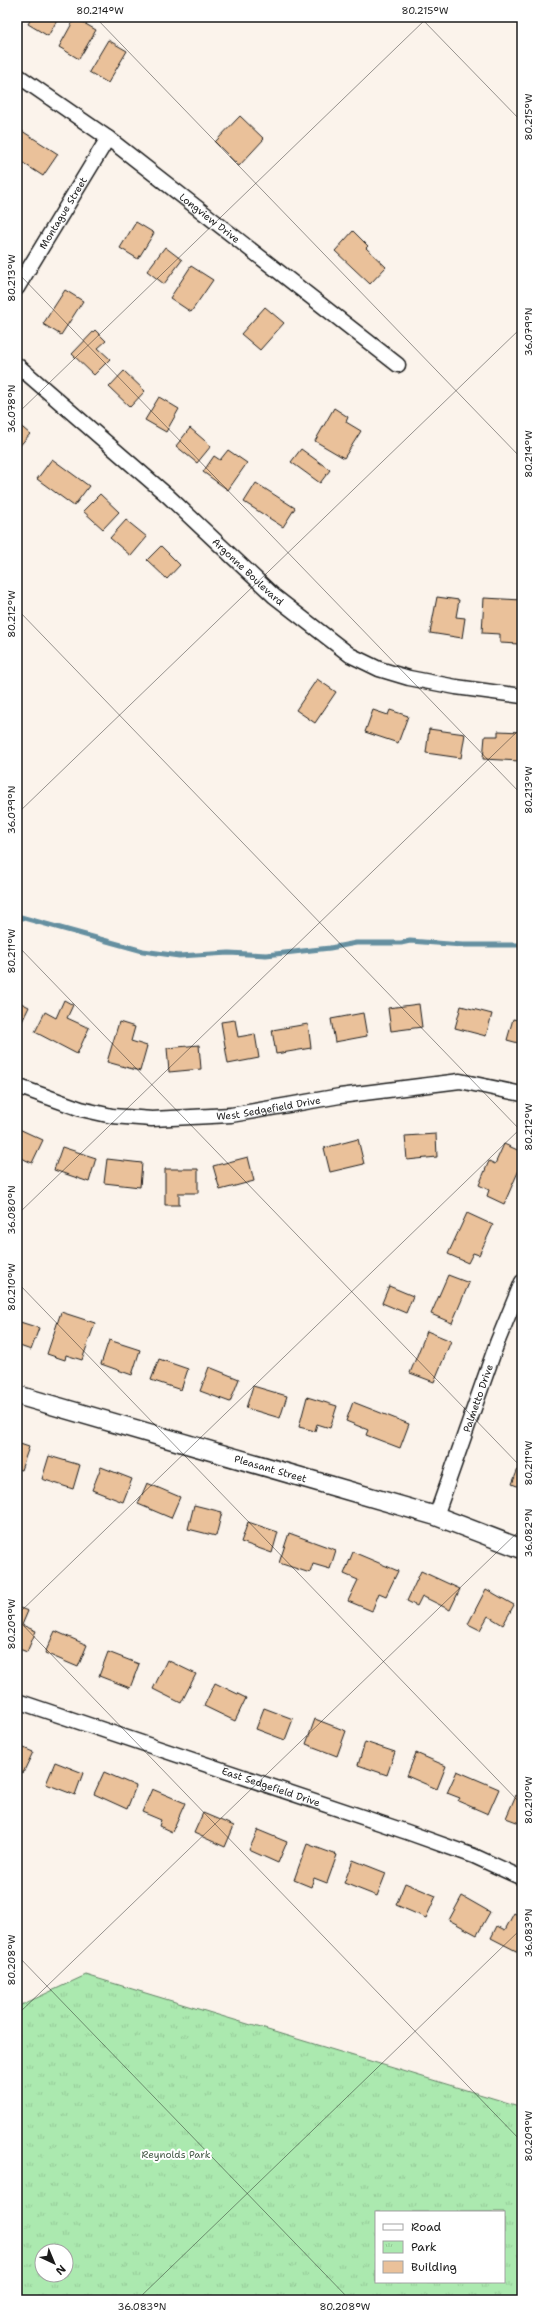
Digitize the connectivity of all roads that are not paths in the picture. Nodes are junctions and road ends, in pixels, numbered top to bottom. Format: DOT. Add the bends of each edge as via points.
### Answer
graph roads {
  1 [pos="17,75"];
  2 [pos="108,138"];
  3 [pos="17,288"];
  4 [pos="17,364"];
  5 [pos="398,365"];
  6 [pos="522,696"];
  7 [pos="17,1086"];
  8 [pos="522,1094"];
  9 [pos="522,1282"];
  10 [pos="17,1395"];
  11 [pos="436,1516"];
  12 [pos="522,1550"];
  13 [pos="17,1701"];
  14 [pos="522,1878"];
  1 -- 2 [label="street, Longview Drive"];
  2 -- 3 [label="street, Montague Street"];
  2 -- 5 [label="street, Longview Drive"];
  4 -- 6 [label="street, Argonne Boulevard" via="168,496 274,596 350,655 379,669 409,678"];
  7 -- 8 [label="street, West Sedgefield Drive" via="82,1109 112,1116 152,1119 231,1115 340,1096 460,1082"];
  9 -- 11 [label="street, Palmetto Drive" via="496,1343"];
  10 -- 11 [label="street, Pleasant Street"];
  11 -- 12 [label="street, Pleasant Street"];
  13 -- 14 [label="street, East Sedgefield Drive" via="407,1832 474,1856"];
}
